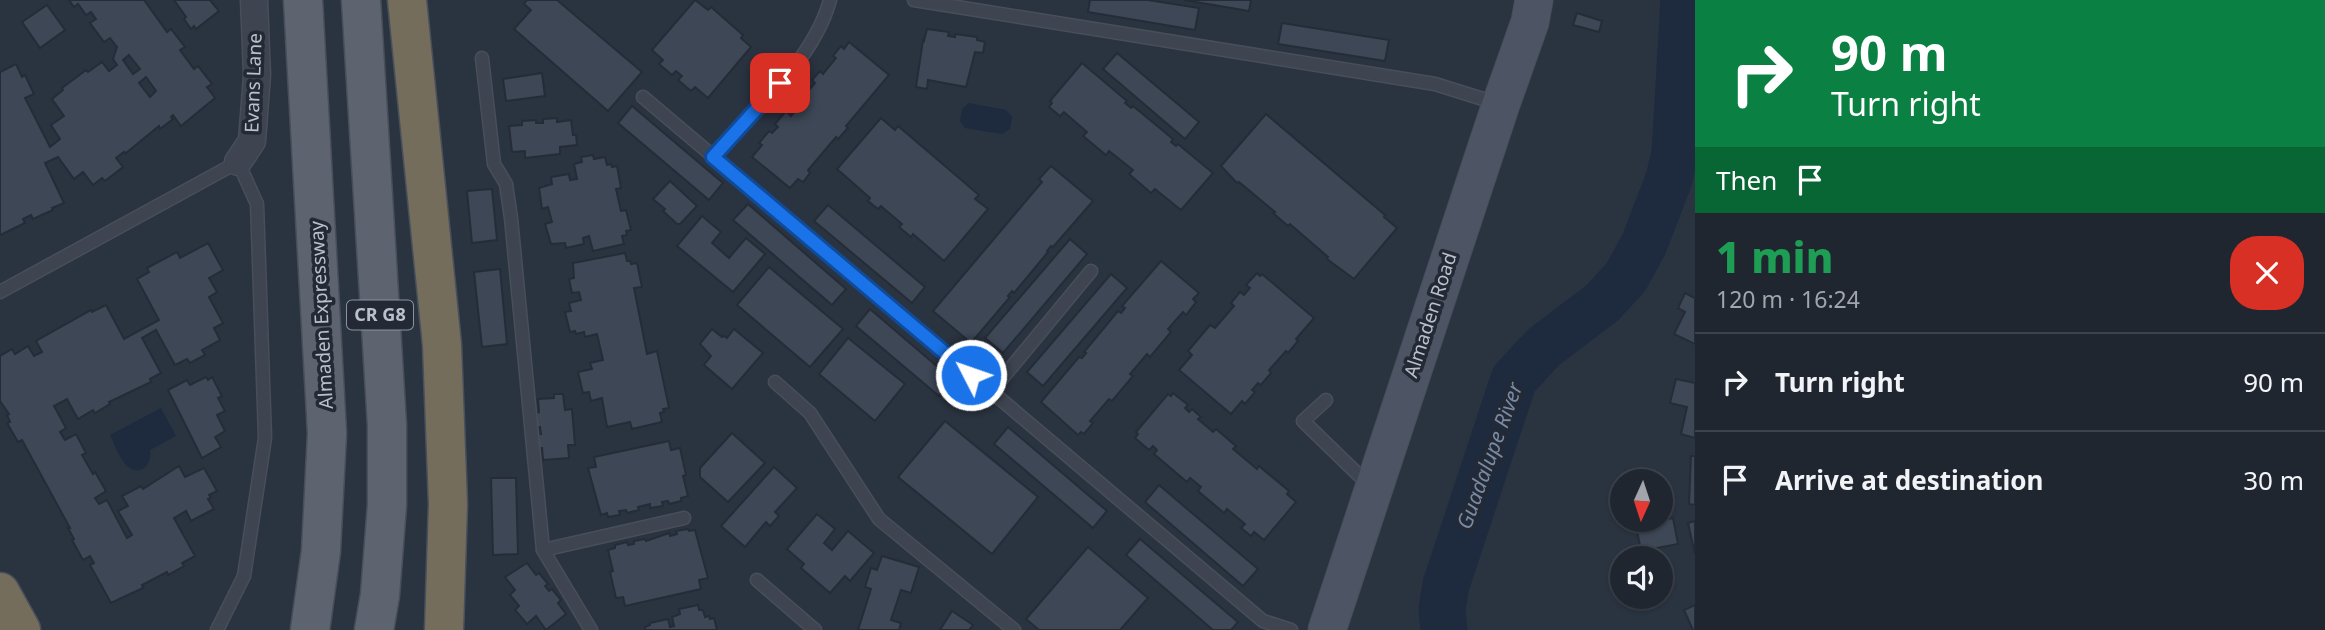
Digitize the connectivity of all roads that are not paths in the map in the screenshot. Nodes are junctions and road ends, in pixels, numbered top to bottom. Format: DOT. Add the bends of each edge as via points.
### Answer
graph roads {
  1 [pos="254,0"];
  2 [pos="303,0"];
  3 [pos="361,0"];
  4 [pos="407,0"];
  5 [pos="831,0"];
  6 [pos="914,0"];
  7 [pos="1534,0"];
  8 [pos="482,58"];
  9 [pos="643,97"];
  10 [pos="1501,104"];
  11 [pos="713,157"];
  12 [pos="238,162"];
  13 [pos="1091,271"];
  14 [pos="0,292"];
  15 [pos="775,382"];
  16 [pos="991,393"];
  17 [pos="1326,400"];
  18 [pos="1372,489"];
  19 [pos="684,518"];
  20 [pos="543,550"];
  21 [pos="757,580"];
  22 [pos="0,592"];
  23 [pos="21,630"];
  24 [pos="217,630"];
  25 [pos="310,630"];
  26 [pos="374,630"];
  27 [pos="444,630"];
  28 [pos="591,630"];
  29 [pos="815,630"];
  30 [pos="1014,630"];
  31 [pos="1292,630"];
  32 [pos="1327,630"];
  1 -- 12 [label="street, Evans Lane" via="257,75 252,141"];
  2 -- 25 [label="main road, Almaden Expressway / CR G8" via="327,433 321,551"];
  3 -- 26 [label="main road, CR G8" via="387,425 387,505"];
  4 -- 27 [label="highway" via="442,345 448,504"];
  5 -- 11 [label="lane" via="806,51"];
  6 -- 10 [label="lane" via="1435,84"];
  7 -- 10 [label="street, Almaden Road" via="1531,22"];
  8 -- 20 [label="lane" via="494,164 506,184 511,218"];
  9 -- 11 [label="lane"];
  10 -- 18 [label="street, Almaden Road"];
  11 -- 16 [label="lane"];
  12 -- 14 [label="lane"];
  12 -- 24 [label="lane" via="257,204 265,438 244,576"];
  13 -- 16 [label="lane"];
  15 -- 30 [label="lane" via="810,414 879,519"];
  16 -- 31 [label="lane" via="1263,621"];
  17 -- 18 [label="lane" via="1303,421"];
  18 -- 32 [label="street, Almaden Road"];
  19 -- 20 [label="lane"];
  20 -- 28 [label="lane"];
  21 -- 29 [label="lane"];
  22 -- 23 [label="highway"];
}
